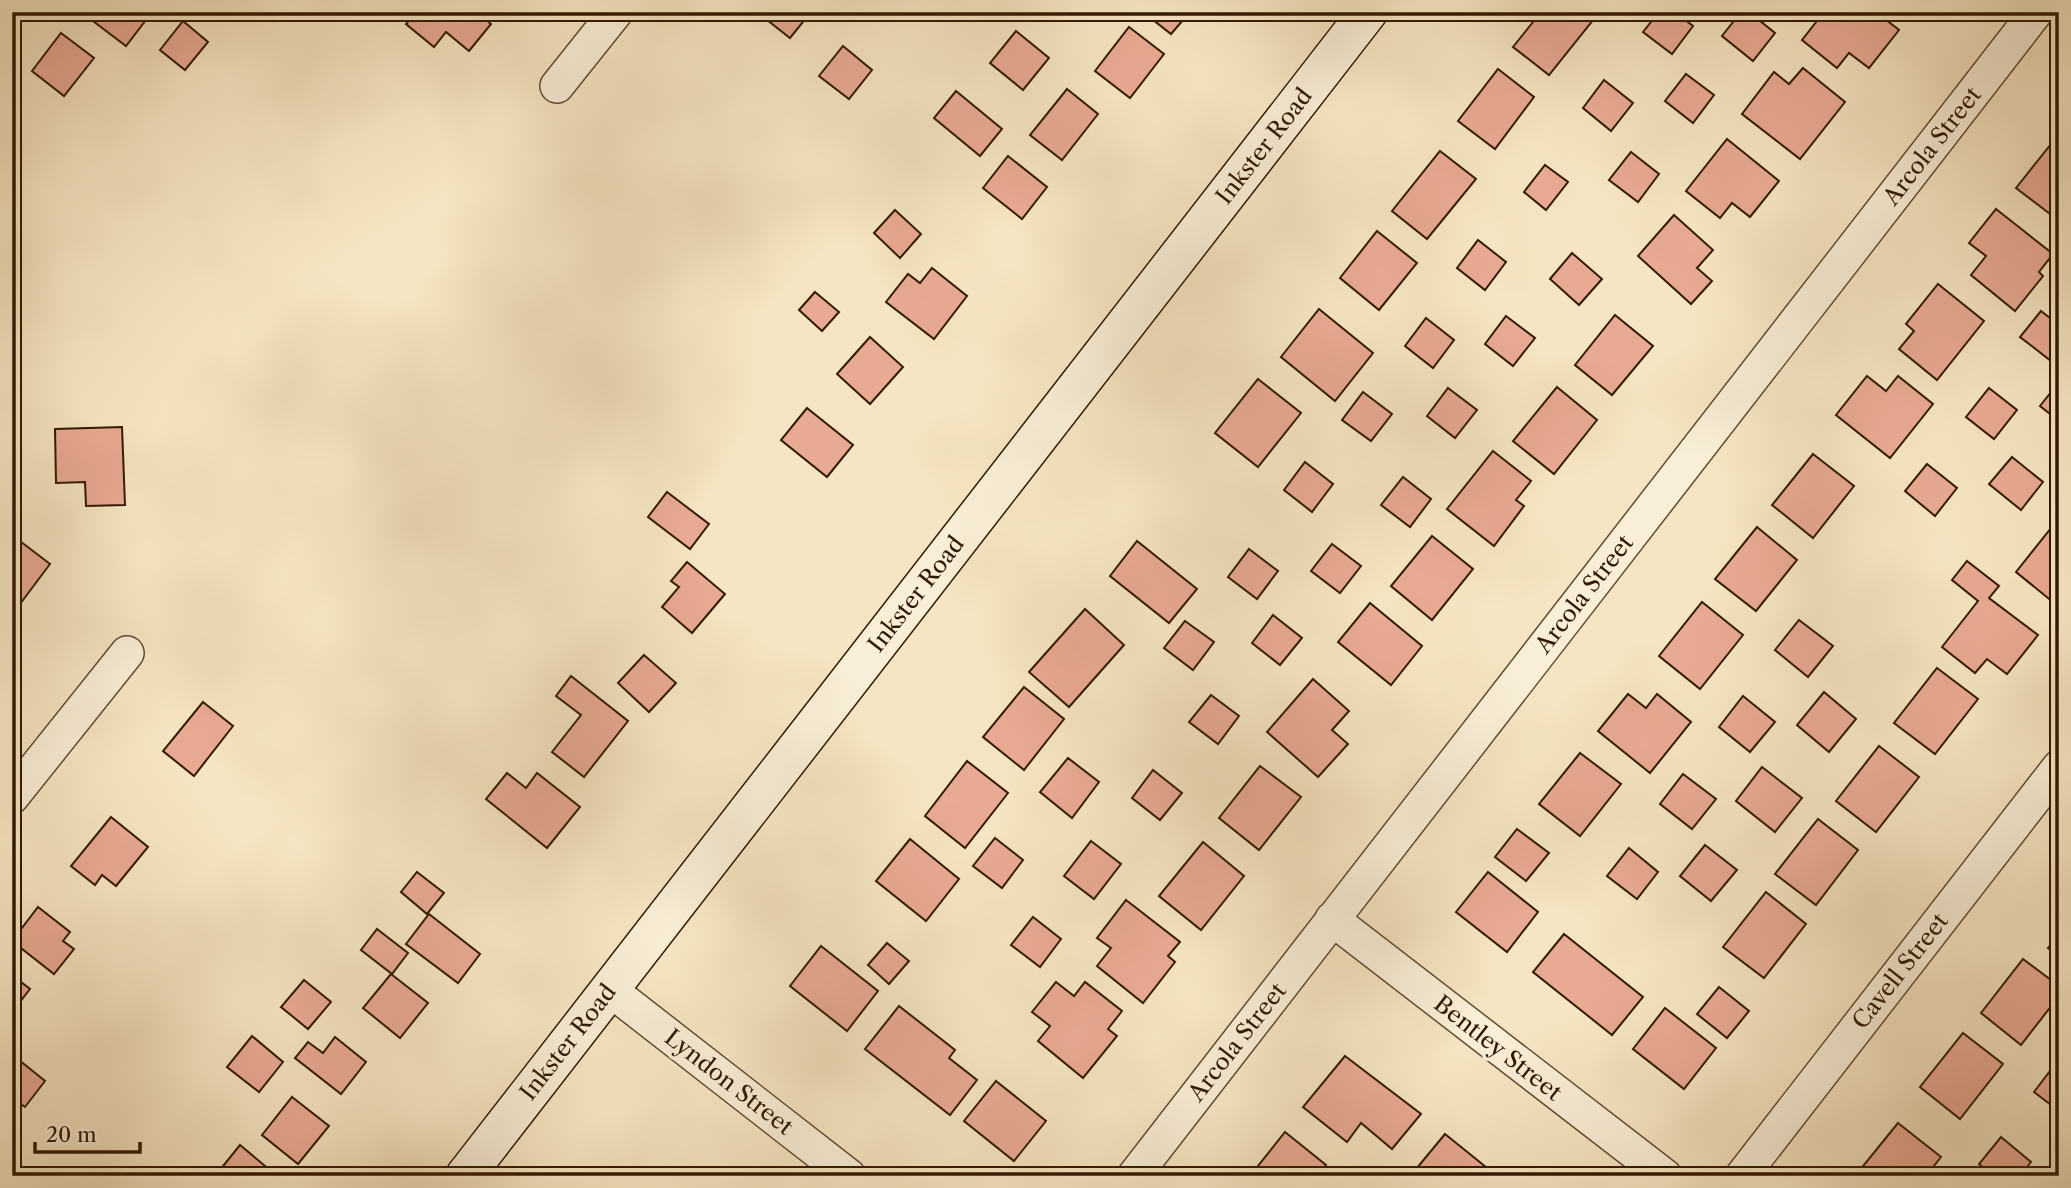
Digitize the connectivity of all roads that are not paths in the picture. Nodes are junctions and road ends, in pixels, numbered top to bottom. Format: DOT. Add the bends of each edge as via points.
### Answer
graph roads {
  1 [pos="616,12"];
  2 [pos="1368,12"];
  3 [pos="2036,12"];
  4 [pos="557,86"];
  5 [pos="127,653"];
  6 [pos="2059,767"];
  7 [pos="12,797"];
  8 [pos="1332,919"];
  9 [pos="609,989"];
  10 [pos="465,1176"];
  11 [pos="849,1176"];
  12 [pos="1134,1176"];
  13 [pos="1665,1176"];
  14 [pos="1742,1176"];
  1 -- 4 [label="street"];
  2 -- 9 [label="main road, Inkster Road"];
  3 -- 8 [label="street, Arcola Street"];
  5 -- 7 [label="street"];
  6 -- 14 [label="street, Cavell Street"];
  8 -- 12 [label="street, Arcola Street"];
  8 -- 13 [label="street, Bentley Street"];
  9 -- 10 [label="main road, Inkster Road"];
  9 -- 11 [label="street, Lyndon Street"];
}
